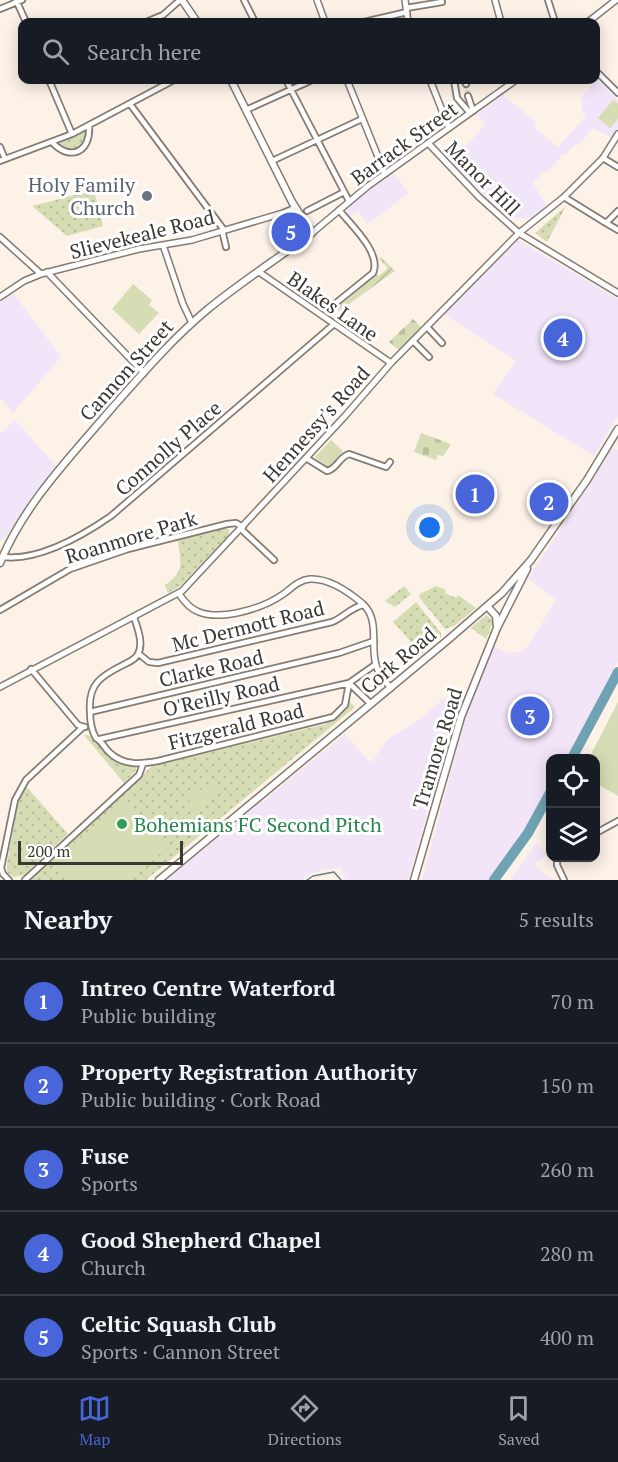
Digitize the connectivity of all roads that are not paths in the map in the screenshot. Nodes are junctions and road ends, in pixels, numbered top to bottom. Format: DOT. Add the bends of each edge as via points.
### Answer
graph roads {
  1 [pos="181,0"];
  2 [pos="243,0"];
  3 [pos="317,0"];
  4 [pos="405,0"];
  5 [pos="441,0"];
  6 [pos="495,0"];
  7 [pos="548,0"];
  8 [pos="616,0"];
  9 [pos="19,1"];
  10 [pos="0,9"];
  11 [pos="406,10"];
  12 [pos="25,18"];
  13 [pos="156,18"];
  14 [pos="194,18"];
  15 [pos="253,18"];
  16 [pos="324,18"];
  17 [pos="378,18"];
  18 [pos="407,18"];
  19 [pos="500,18"];
  20 [pos="554,18"];
  21 [pos="593,18"];
  22 [pos="600,75"];
  23 [pos="51,84"];
  24 [pos="167,84"];
  25 [pos="233,84"];
  26 [pos="289,84"];
  27 [pos="303,84"];
  28 [pos="349,84"];
  29 [pos="432,84"];
  30 [pos="455,84"];
  31 [pos="510,84"];
  32 [pos="292,89"];
  33 [pos="618,93"];
  34 [pos="468,96"];
  35 [pos="130,104"];
  36 [pos="246,110"];
  37 [pos="472,112"];
  38 [pos="362,119"];
  39 [pos="89,126"];
  40 [pos="449,128"];
  41 [pos="72,134"];
  42 [pos="618,134"];
  43 [pos="317,140"];
  44 [pos="52,142"];
  45 [pos="428,143"];
  46 [pos="0,147"];
  47 [pos="603,158"];
  48 [pos="2,160"];
  49 [pos="272,161"];
  50 [pos="618,167"];
  51 [pos="385,174"];
  52 [pos="344,192"];
  53 [pos="564,197"];
  54 [pos="349,201"];
  55 [pos="295,208"];
  56 [pos="339,210"];
  57 [pos="308,211"];
  58 [pos="618,211"];
  59 [pos="606,223"];
  60 [pos="223,230"];
  61 [pos="618,230"];
  62 [pos="312,233"];
  63 [pos="519,233"];
  64 [pos="0,237"];
  65 [pos="163,245"];
  66 [pos="226,247"];
  67 [pos="259,272"];
  68 [pos="44,273"];
  69 [pos="618,293"];
  70 [pos="0,297"];
  71 [pos="326,311"];
  72 [pos="192,323"];
  73 [pos="333,325"];
  74 [pos="427,327"];
  75 [pos="413,341"];
  76 [pos="442,343"];
  77 [pos="429,357"];
  78 [pos="391,363"];
  79 [pos="144,373"];
  80 [pos="618,429"];
  81 [pos="306,458"];
  82 [pos="390,462"];
  83 [pos="242,528"];
  84 [pos="1,560"];
  85 [pos="274,560"];
  86 [pos="531,560"];
  87 [pos="179,594"];
  88 [pos="496,598"];
  89 [pos="363,605"];
  90 [pos="487,606"];
  91 [pos="508,608"];
  92 [pos="0,610"];
  93 [pos="134,617"];
  94 [pos="497,628"];
  95 [pos="374,640"];
  96 [pos="139,654"];
  97 [pos="375,664"];
  98 [pos="31,669"];
  99 [pos="349,683"];
  100 [pos="0,687"];
  101 [pos="391,688"];
  102 [pos="371,704"];
  103 [pos="90,712"];
  104 [pos="83,727"];
  105 [pos="91,727"];
  106 [pos="100,739"];
  107 [pos="143,764"];
  108 [pos="618,820"];
  109 [pos="600,831"];
  110 [pos="557,862"];
  111 [pos="2,868"];
  112 [pos="9,880"];
  113 [pos="25,880"];
  114 [pos="159,880"];
  115 [pos="414,880"];
  116 [pos="564,880"];
  1 -- 13 [label="street"];
  1 -- 14 [label="main road"];
  2 -- 15 [label="street"];
  3 -- 16 [label="street"];
  4 -- 11 [label="street"];
  5 -- 11 [label="street"];
  6 -- 19 [label="street"];
  7 -- 20 [label="street"];
  8 -- 21 [label="street"];
  9 -- 10 [label="street"];
  9 -- 12 [label="street"];
  11 -- 17 [label="street"];
  11 -- 18 [label="street"];
  22 -- 33 [label="street"];
  23 -- 41 [label="street"];
  24 -- 35 [label="street"];
  25 -- 36 [label="main road"];
  26 -- 32 [label="street"];
  27 -- 32 [label="street"];
  28 -- 38 [label="street"];
  29 -- 40 [label="street"];
  30 -- 37 [label="street" via="457,98"];
  31 -- 37 [label="street, Barrack Street"];
  32 -- 36 [label="street"];
  32 -- 43 [label="street"];
  34 -- 37 [label="street"];
  35 -- 39 [label="street"];
  35 -- 60 [label="street"];
  36 -- 49 [label="main road"];
  37 -- 40 [label="street, Barrack Street"];
  38 -- 43 [label="street"];
  38 -- 51 [label="street"];
  39 -- 41 [label="street"];
  39 -- 44 [label="street" via="87,144 78,151 62,151"];
  40 -- 45 [label="street, Barrack Street"];
  41 -- 44 [label="street"];
  42 -- 47 [label="street, Hennessy's Road"];
  43 -- 49 [label="street"];
  43 -- 52 [label="street"];
  44 -- 48 [label="street"];
  45 -- 51 [label="street, Barrack Street"];
  45 -- 63 [label="street, Manor Hill"];
  46 -- 48 [label="street"];
  47 -- 50 [label="street"];
  47 -- 53 [label="street, Hennessy's Road"];
  49 -- 55 [label="main road"];
  51 -- 54 [label="street, Barrack Street"];
  52 -- 54 [label="street"];
  52 -- 57 [label="street, Barrack Street"];
  53 -- 59 [label="street"];
  53 -- 63 [label="street, Hennessy's Road"];
  54 -- 56 [label="street, Barrack Street"];
  55 -- 60 [label="street, Slievekeale Road"];
  55 -- 62 [label="main road"];
  56 -- 62 [label="street, Barrack Street"];
  56 -- 71 [label="street" via="373,253 375,267 373,273"];
  58 -- 59 [label="street"];
  59 -- 61 [label="street"];
  60 -- 65 [label="street, Slievekeale Road"];
  60 -- 66 [label="street"];
  62 -- 67 [label="main road, Cannon Street"];
  63 -- 69 [label="street, Manor Hill"];
  63 -- 74 [label="street, Hennessy's Road"];
  64 -- 68 [label="street"];
  65 -- 68 [label="street, Slievekeale Road"];
  65 -- 72 [label="street"];
  67 -- 72 [label="main road, Cannon Street"];
  67 -- 73 [label="street, Blakes Lane"];
  68 -- 70 [label="street, Slievekeale Road"];
  68 -- 79 [label="street"];
  72 -- 79 [label="main road, Cannon Street"];
  73 -- 78 [label="street, Blakes Lane"];
  73 -- 84 [label="street, Connolly Place" via="111,516 41,553"];
  74 -- 75 [label="street, Hennessy's Road"];
  74 -- 76 [label="street"];
  75 -- 77 [label="street"];
  75 -- 78 [label="street, Hennessy's Road"];
  78 -- 81 [label="street, Hennessy's Road"];
  79 -- 84 [label="main road, Cannon Street" via="35,501"];
  80 -- 86 [label="main road, Cork Road"];
  81 -- 82 [label="street" via="329,471 345,454 386,467"];
  81 -- 83 [label="street, Hennessy's Road"];
  83 -- 85 [label="street"];
  83 -- 87 [label="street, Hennessy's Road"];
  83 -- 92 [label="street, Roanmore Park" via="227,524 128,549 70,569"];
  86 -- 88 [label="main road, Cork Road"];
  86 -- 91 [label="main road, Tramore Road"];
  87 -- 89 [label="street" via="199,612 230,613 263,605 312,579 338,587"];
  87 -- 93 [label="street, Hennessy's Road"];
  88 -- 90 [label="main road, Cork Road"];
  88 -- 91 [label="main road"];
  89 -- 95 [label="street" via="372,617"];
  89 -- 96 [label="street, Mc Dermott Road" via="353,607 332,622 158,663"];
  90 -- 94 [label="main road" via="497,618"];
  90 -- 101 [label="main road, Cork Road"];
  91 -- 94 [label="main road, Tramore Road"];
  93 -- 96 [label="street" via="140,638"];
  93 -- 98 [label="street, Hennessy's Road"];
  94 -- 115 [label="main road, Tramore Road" via="461,717"];
  95 -- 97 [label="street"];
  95 -- 103 [label="street, Clarke Road" via="339,652"];
  96 -- 103 [label="street" via="95,684"];
  97 -- 99 [label="street"];
  97 -- 101 [label="street"];
  98 -- 100 [label="street, Hennessy's Road"];
  98 -- 104 [label="street"];
  99 -- 102 [label="street"];
  99 -- 106 [label="street, O'Reilly Road"];
  99 -- 107 [label="street, Fitzgerald Road" via="344,708 330,718"];
  101 -- 102 [label="main road, Cork Road"];
  102 -- 114 [label="main road, Cork Road"];
  103 -- 105 [label="street"];
  104 -- 105 [label="street"];
  104 -- 111 [label="street" via="19,790"];
  105 -- 106 [label="street, Fitzgerald Road"];
  106 -- 107 [label="street, Fitzgerald Road" via="115,757"];
  107 -- 113 [label="street" via="139,775"];
  108 -- 109 [label="street"];
  110 -- 116 [label="street"];
  111 -- 112 [label="street"];
}
